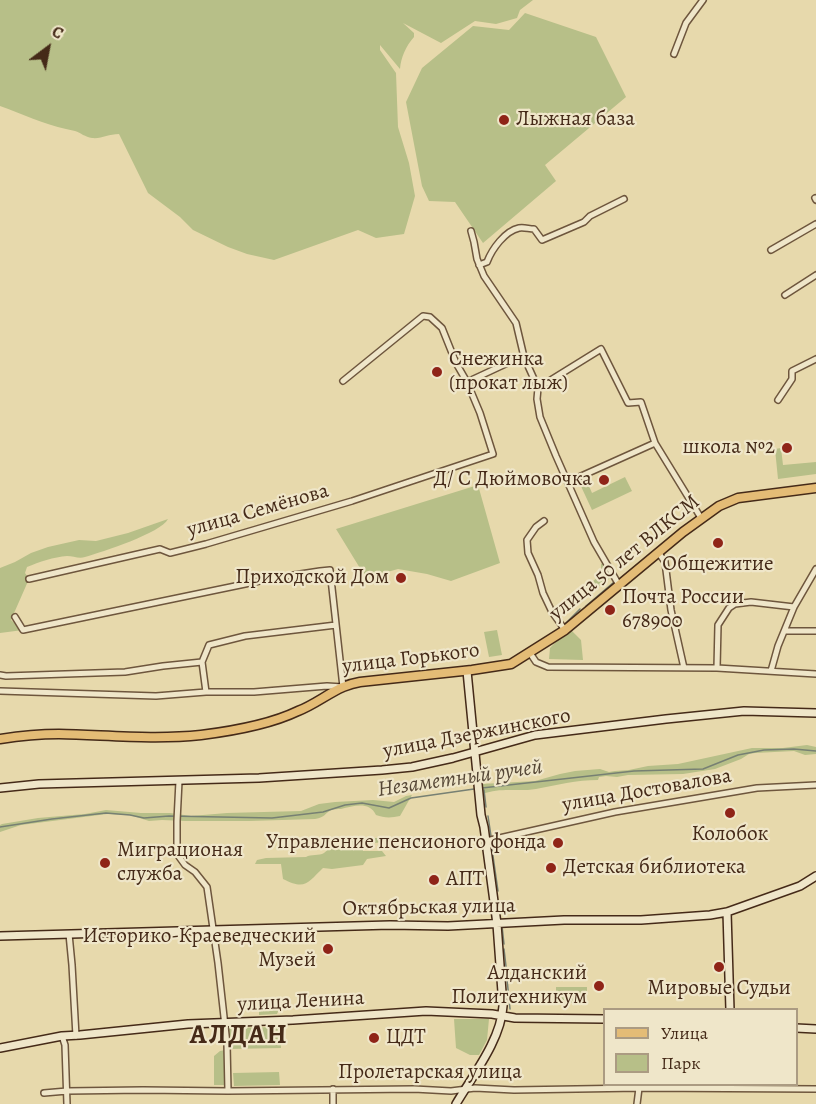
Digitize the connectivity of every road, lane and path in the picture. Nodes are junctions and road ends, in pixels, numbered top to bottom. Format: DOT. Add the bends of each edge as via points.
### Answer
graph roads {
  1 [pos="703,0"];
  2 [pos="674,54"];
  3 [pos="624,199"];
  4 [pos="816,224"];
  5 [pos="471,231"];
  6 [pos="771,250"];
  7 [pos="479,266"];
  8 [pos="816,275"];
  9 [pos="786,295"];
  10 [pos="524,357"];
  11 [pos="816,358"];
  12 [pos="342,381"];
  13 [pos="467,382"];
  14 [pos="538,388"];
  15 [pos="778,400"];
  16 [pos="655,442"];
  17 [pos="568,482"];
  18 [pos="816,488"];
  19 [pos="701,518"];
  20 [pos="544,522"];
  21 [pos="658,552"];
  22 [pos="816,569"];
  23 [pos="29,579"];
  24 [pos="618,585"];
  25 [pos="794,607"];
  26 [pos="15,616"];
  27 [pos="336,625"];
  28 [pos="565,630"];
  29 [pos="816,630"];
  30 [pos="785,631"];
  31 [pos="530,653"];
  32 [pos="202,662"];
  33 [pos="684,668"];
  34 [pos="717,668"];
  35 [pos="467,671"];
  36 [pos="771,671"];
  37 [pos="816,674"];
  38 [pos="0,675"];
  39 [pos="344,687"];
  40 [pos="0,692"];
  41 [pos="206,692"];
  42 [pos="816,713"];
  43 [pos="0,739"];
  44 [pos="475,752"];
  45 [pos="179,781"];
  46 [pos="816,785"];
  47 [pos="0,788"];
  48 [pos="486,841"];
  49 [pos="816,877"];
  50 [pos="727,912"];
  51 [pos="498,924"];
  52 [pos="213,931"];
  53 [pos="69,934"];
  54 [pos="0,936"];
  55 [pos="730,1008"];
  56 [pos="503,1016"];
  57 [pos="603,1020"];
  58 [pos="224,1023"];
  59 [pos="798,1028"];
  60 [pos="816,1029"];
  61 [pos="62,1036"];
  62 [pos="76,1036"];
  63 [pos="0,1048"];
  64 [pos="639,1088"];
  65 [pos="333,1089"];
  66 [pos="465,1089"];
  67 [pos="816,1089"];
  68 [pos="67,1091"];
  69 [pos="228,1091"];
  70 [pos="44,1093"];
  71 [pos="67,1104"];
  72 [pos="333,1104"];
  73 [pos="456,1104"];
  74 [pos="637,1104"];
  1 -- 2 [label="street" via="686,23"];
  3 -- 7 [label="street" via="542,240 534,229 518,228 494,247 487,262"];
  4 -- 6 [label="street"];
  5 -- 7 [label="street"];
  7 -- 10 [label="street" via="514,319"];
  8 -- 9 [label="street"];
  10 -- 13 [label="street"];
  10 -- 14 [label="street"];
  11 -- 15 [label="street" via="792,371 792,379"];
  12 -- 13 [label="street" via="423,316 442,328"];
  13 -- 23 [label="street, улица Семёнова" via="493,454 206,544 170,553 160,549"];
  14 -- 16 [label="street" via="601,348 628,403 641,402"];
  14 -- 17 [label="street" via="540,417"];
  16 -- 17 [label="street"];
  16 -- 19 [label="street"];
  17 -- 24 [label="street"];
  18 -- 19 [label="main road, улица 50 лет ВЛКСМ" via="738,498"];
  19 -- 21 [label="main road, улица 50 лет ВЛКСМ"];
  20 -- 28 [label="street" via="527,540 528,553 552,612"];
  21 -- 24 [label="main road, улица 50 лет ВЛКСМ"];
  21 -- 33 [label="street" via="665,562"];
  22 -- 25 [label="street"];
  24 -- 28 [label="main road, улица 50 лет ВЛКСМ"];
  25 -- 30 [label="street"];
  25 -- 34 [label="street" via="751,602 729,608 718,625"];
  26 -- 27 [label="street" via="22,630 330,570"];
  27 -- 32 [label="street" via="245,636 209,645"];
  27 -- 39 [label="street"];
  28 -- 31 [label="main road, улица 50 лет ВЛКСМ"];
  29 -- 30 [label="street"];
  30 -- 36 [label="street"];
  31 -- 33 [label="street" via="536,662 548,667"];
  31 -- 35 [label="main road, улица Горького" via="511,663"];
  32 -- 38 [label="street" via="125,672"];
  32 -- 41 [label="street"];
  33 -- 34 [label="street"];
  34 -- 36 [label="street"];
  35 -- 39 [label="main road, улица Горького"];
  35 -- 44 [label="main road"];
  36 -- 37 [label="street"];
  39 -- 41 [label="street, улица Горького"];
  39 -- 43 [label="main road" via="277,720 202,735 128,738 57,734"];
  40 -- 41 [label="street, улица Горького" via="156,696"];
  42 -- 44 [label="main road, улица Дзержинского" via="744,711 666,719 535,735"];
  44 -- 45 [label="main road, улица Дзержинского" via="382,770"];
  44 -- 48 [label="main road"];
  45 -- 47 [label="main road, улица Дзержинского"];
  45 -- 52 [label="street" via="177,854 207,887"];
  46 -- 48 [label="street, улица Достовалова" via="757,788 615,812"];
  48 -- 51 [label="main road"];
  49 -- 50 [label="main road, Октябрьская улица"];
  50 -- 51 [label="main road, Октябрьская улица" via="641,920"];
  50 -- 55 [label="main road"];
  51 -- 52 [label="main road, Октябрьская улица"];
  51 -- 56 [label="main road"];
  52 -- 53 [label="main road, Октябрьская улица"];
  52 -- 58 [label="street"];
  53 -- 54 [label="main road, Октябрьская улица"];
  53 -- 62 [label="street"];
  56 -- 57 [label="main road, улица Ленина"];
  56 -- 58 [label="main road, улица Ленина" via="426,1011"];
  56 -- 66 [label="main road"];
  58 -- 62 [label="main road, улица Ленина"];
  58 -- 69 [label="street"];
  59 -- 60 [label="main road"];
  61 -- 62 [label="main road, улица Ленина"];
  61 -- 63 [label="main road, улица Ленина"];
  61 -- 68 [label="street"];
  64 -- 66 [label="street, Пролетарская улица"];
  64 -- 67 [label="street, Пролетарская улица"];
  64 -- 74 [label="street"];
  65 -- 66 [label="street, Пролетарская улица"];
  65 -- 69 [label="street, Пролетарская улица"];
  65 -- 72 [label="street"];
  66 -- 73 [label="main road"];
  68 -- 69 [label="street, Пролетарская улица"];
  68 -- 70 [label="street, Пролетарская улица"];
  68 -- 71 [label="street"];
}
